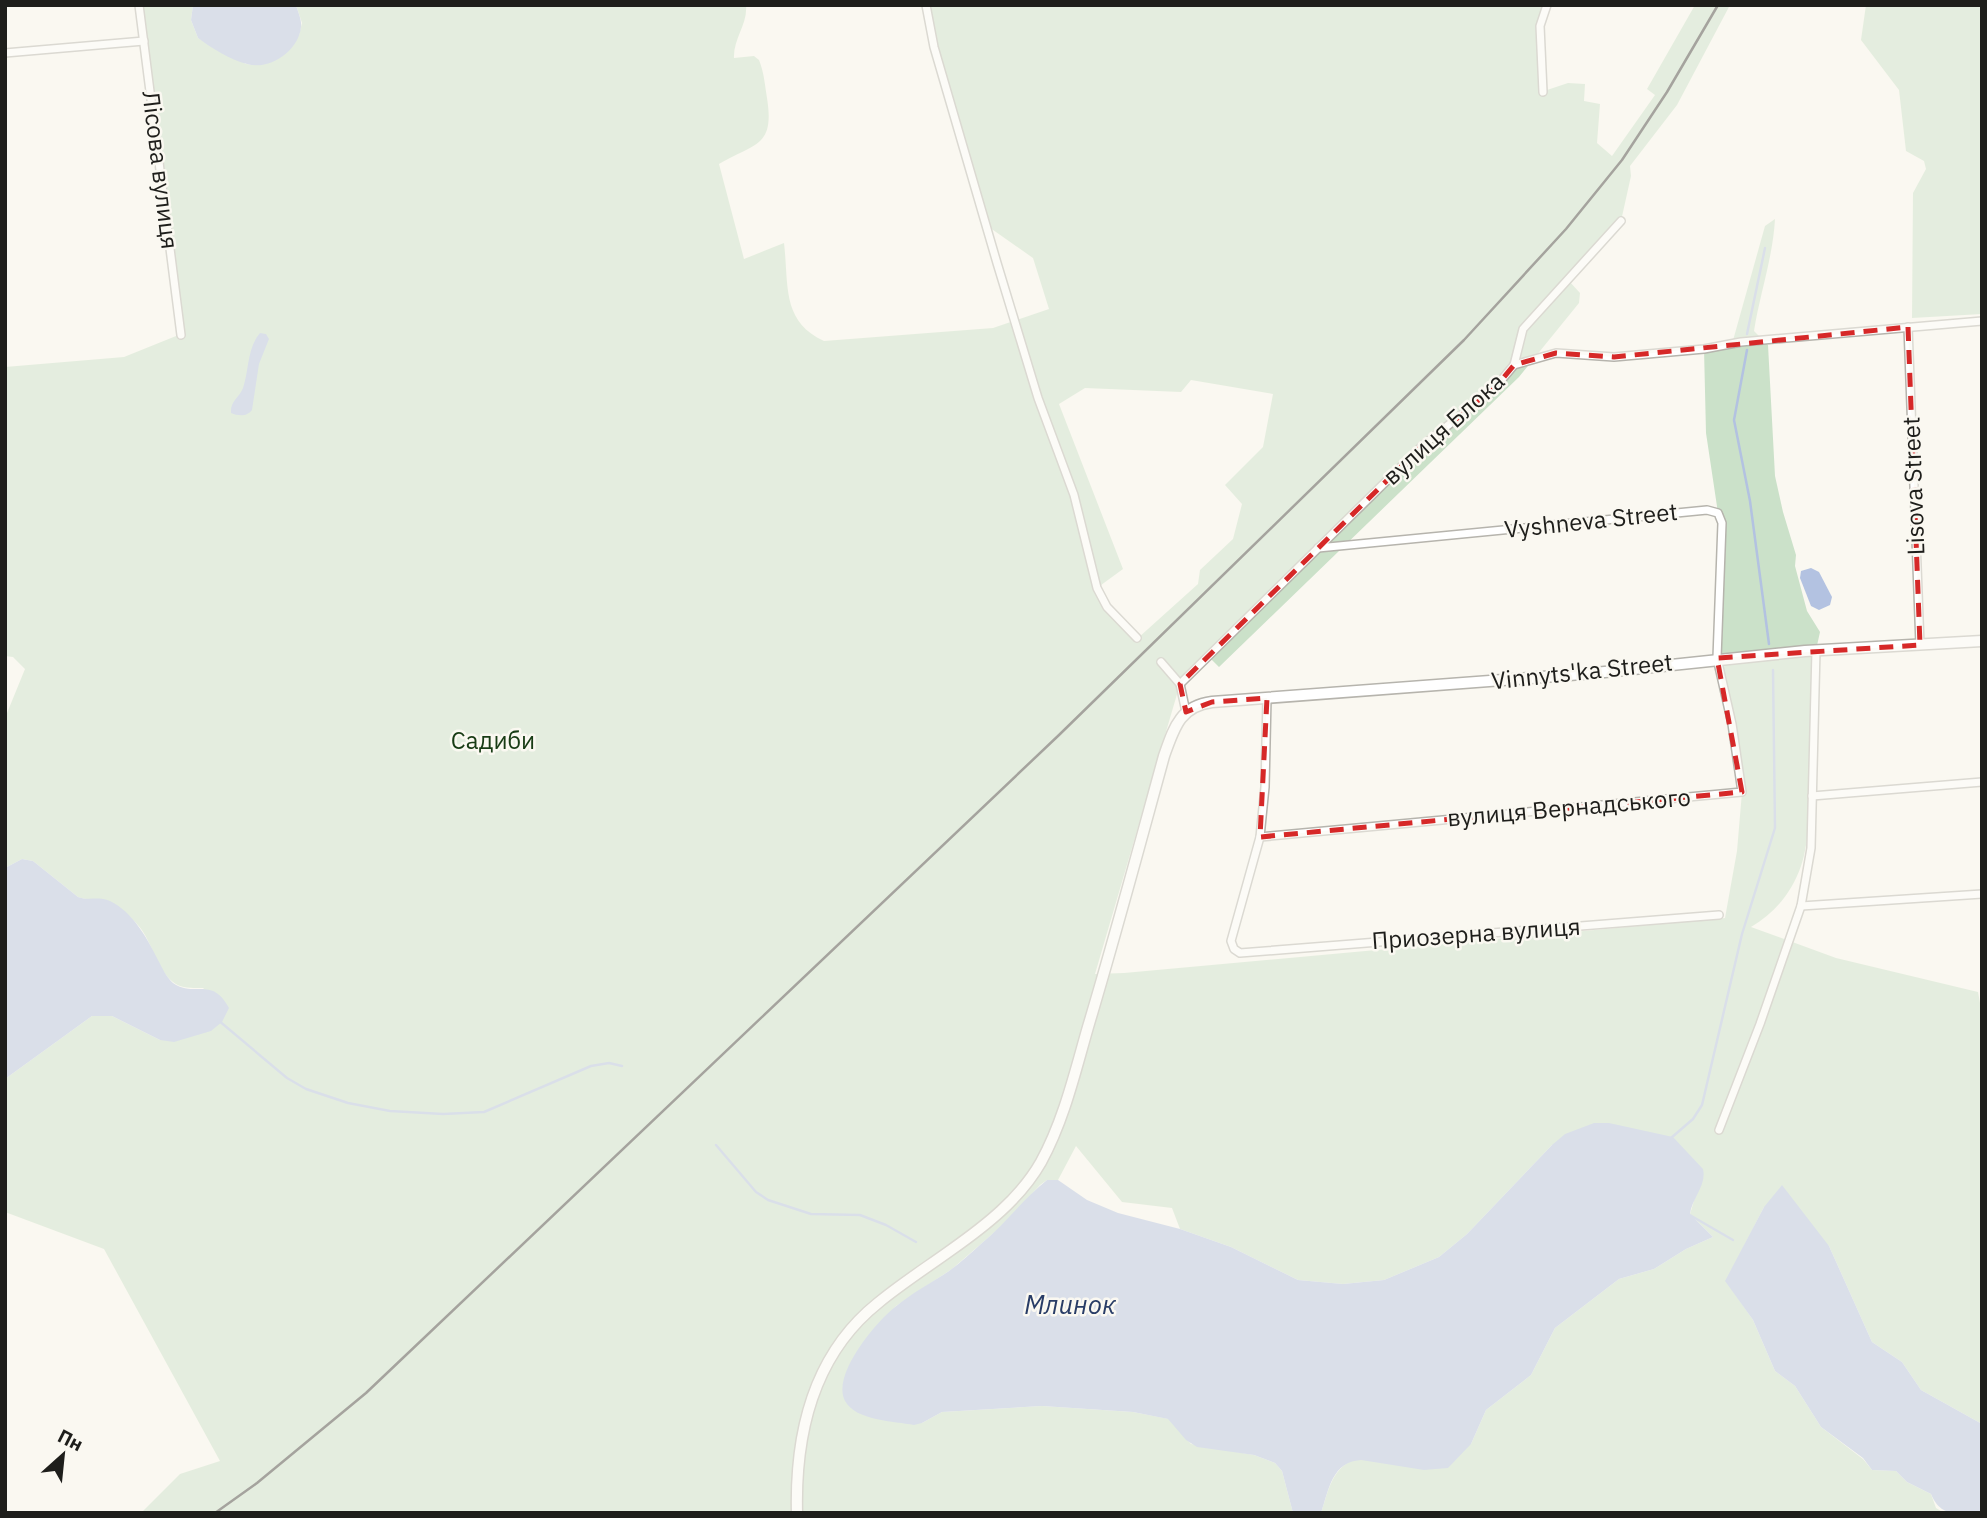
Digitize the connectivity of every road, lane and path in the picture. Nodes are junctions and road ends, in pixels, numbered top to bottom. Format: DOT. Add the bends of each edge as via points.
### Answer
graph roads {
  1 [pos="139,5"];
  2 [pos="926,5"];
  3 [pos="1547,5"];
  4 [pos="144,41"];
  5 [pos="5,53"];
  6 [pos="1543,92"];
  7 [pos="1620,221"];
  8 [pos="1982,321"];
  9 [pos="1908,327"];
  10 [pos="181,335"];
  11 [pos="1514,365"];
  12 [pos="1318,548"];
  13 [pos="1137,638"];
  14 [pos="1982,641"];
  15 [pos="1920,645"];
  16 [pos="1816,650"];
  17 [pos="1717,658"];
  18 [pos="1161,662"];
  19 [pos="1180,684"];
  20 [pos="1267,698"];
  21 [pos="1186,712"];
  22 [pos="1982,782"];
  23 [pos="1812,796"];
  24 [pos="1260,837"];
  25 [pos="1982,894"];
  26 [pos="1801,906"];
  27 [pos="1719,915"];
  28 [pos="1719,1130"];
  29 [pos="797,1513"];
  1 -- 4 [label="street, Лісова вулиця"];
  2 -- 13 [label="street" via="997,263 1038,398 1074,495 1097,588 1107,607"];
  3 -- 6 [label="street" via="1540,26"];
  4 -- 5 [label="street"];
  4 -- 10 [label="street, Лісова вулиця"];
  7 -- 11 [label="street" via="1523,330"];
  8 -- 9 [label="street, вулиця Блока"];
  9 -- 11 [label="street, вулиця Блока" via="1614,357 1556,354"];
  9 -- 15 [label="street, Lisova Street"];
  11 -- 12 [label="street, вулиця Блока" via="1494,389 1422,446"];
  12 -- 17 [label="street, Vyshneva Street" via="1707,510 1718,513 1722,523"];
  12 -- 19 [label="street, вулиця Блока"];
  14 -- 15 [label="street, Vinnyts'ka Street"];
  15 -- 16 [label="street, Vinnyts'ka Street"];
  16 -- 17 [label="street, Vinnyts'ka Street"];
  16 -- 23 [label="street"];
  17 -- 20 [label="street, Vinnyts'ka Street" via="1595,673"];
  17 -- 24 [label="street, вулиця Вернадського" via="1742,792"];
  18 -- 19 [label="street"];
  19 -- 21 [label="street"];
  20 -- 21 [label="street, Vinnyts'ka Street" via="1198,704"];
  20 -- 24 [label="street"];
  21 -- 29 [label="street" via="1164,756 1098,994 1045,1154 1007,1205 877,1303 831,1356 806,1413"];
  22 -- 23 [label="street"];
  23 -- 26 [label="street" via="1811,848"];
  24 -- 27 [label="street, Приозерна вулиця" via="1231,941 1240,953"];
  25 -- 26 [label="street"];
  26 -- 28 [label="street"];
}
